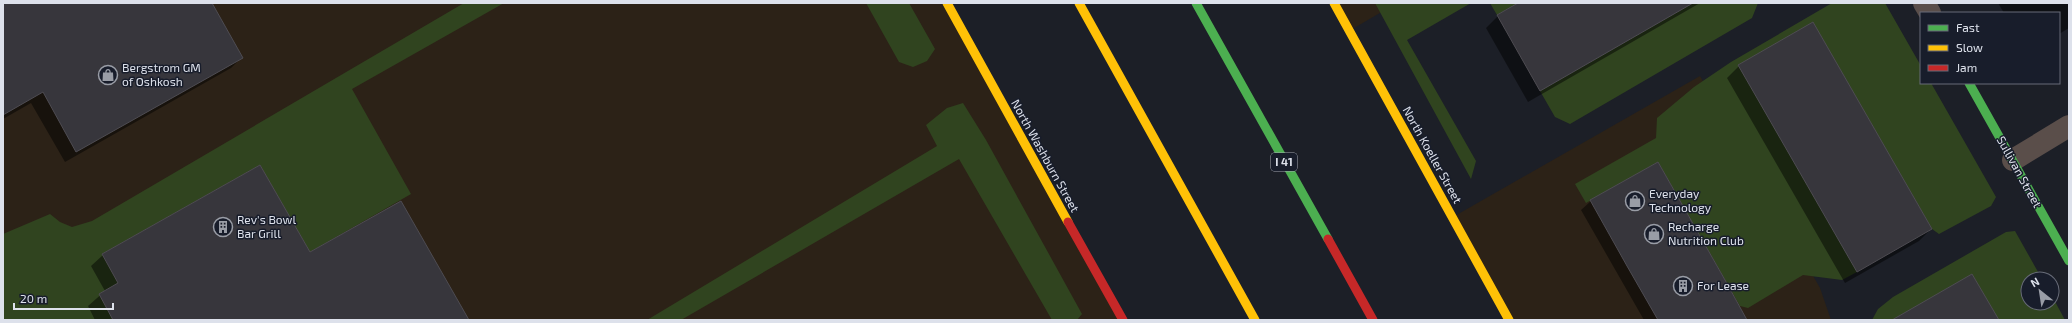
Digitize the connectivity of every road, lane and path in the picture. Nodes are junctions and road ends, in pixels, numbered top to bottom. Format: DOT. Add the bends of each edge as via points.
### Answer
graph roads {
  1 [pos="947,3"];
  2 [pos="1079,3"];
  3 [pos="1196,3"];
  4 [pos="1334,3"];
  5 [pos="1924,3"];
  6 [pos="1929,12"];
  7 [pos="1970,84"];
  8 [pos="2069,126"];
  9 [pos="2013,160"];
  10 [pos="2069,261"];
  11 [pos="1123,320"];
  12 [pos="1255,320"];
  13 [pos="1373,320"];
  14 [pos="1508,320"];
  1 -- 11 [label="main road, North Washburn Street"];
  2 -- 12 [label="main road"];
  3 -- 13 [label="main road, I 41"];
  4 -- 14 [label="main road, North Koeller Street"];
  5 -- 6 [label="street"];
  7 -- 9 [label="main road, Sullivan Street"];
  8 -- 9 [label="street"];
  9 -- 10 [label="main road, Sullivan Street"];
}
